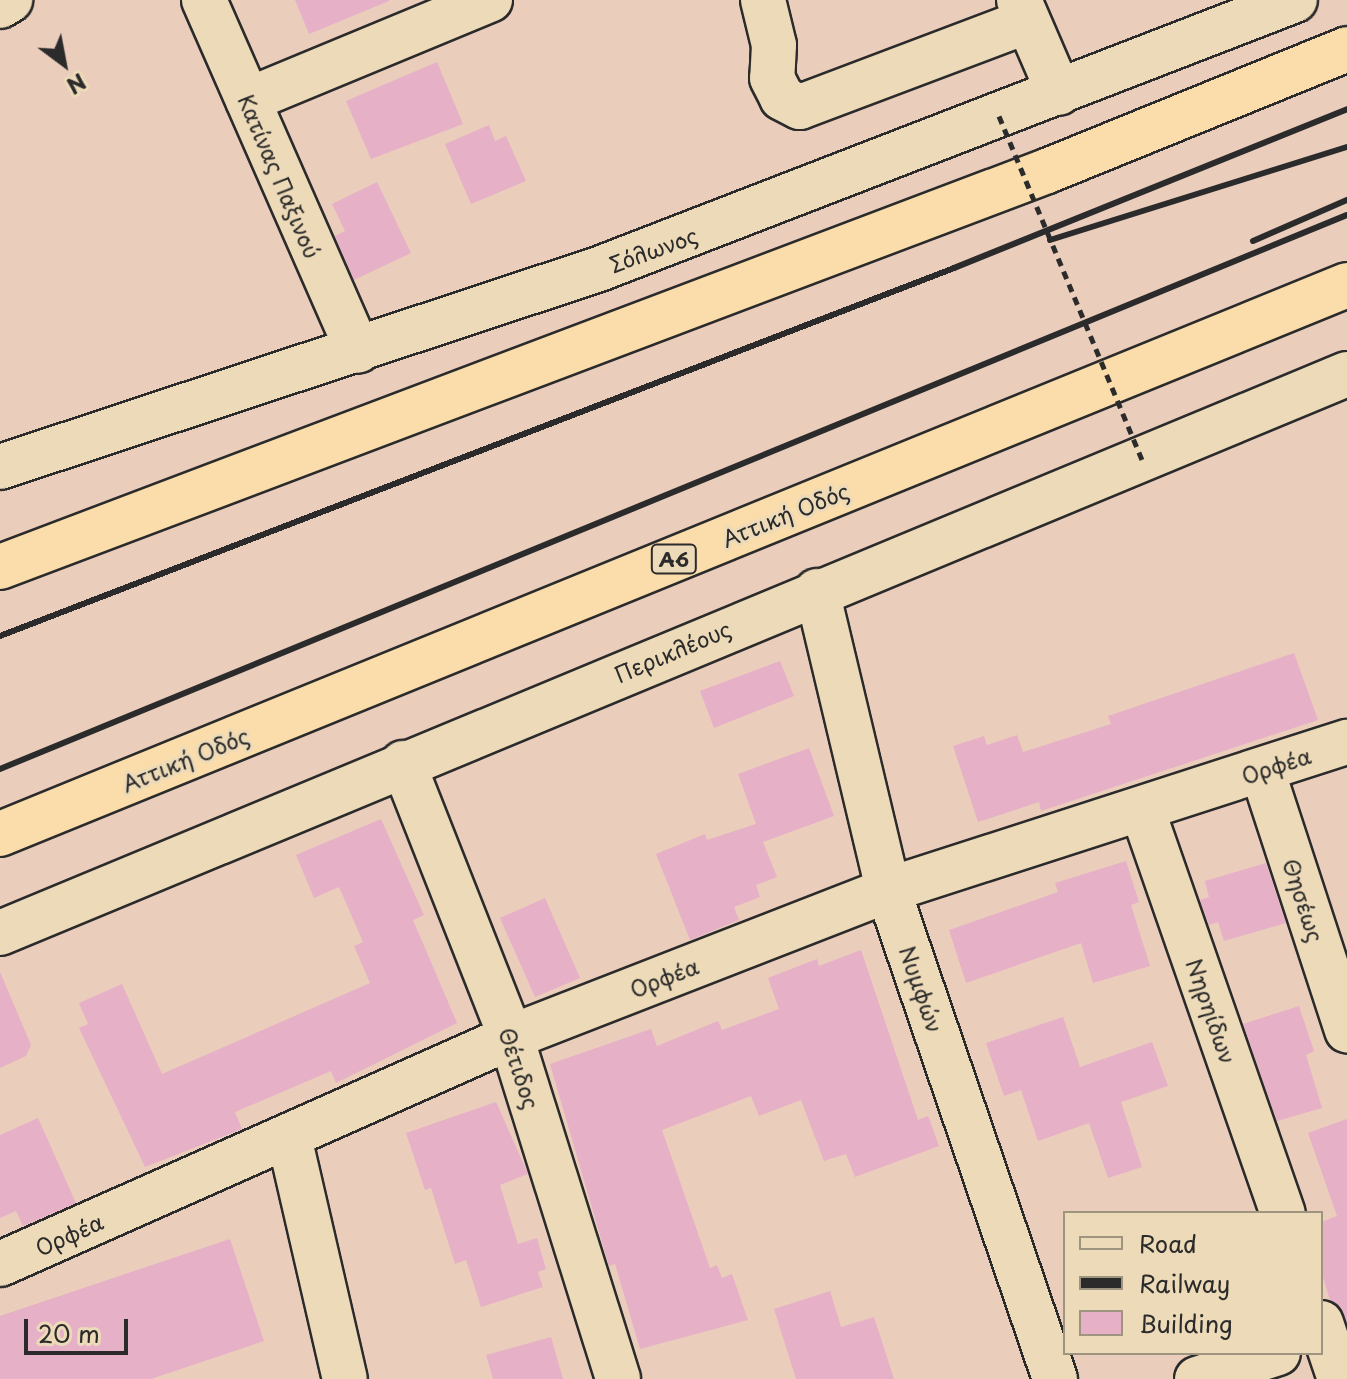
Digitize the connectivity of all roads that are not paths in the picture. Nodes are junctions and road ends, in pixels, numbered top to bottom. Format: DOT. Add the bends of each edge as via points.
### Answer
graph roads {
  1 [pos="10,0"];
  2 [pos="204,0"];
  3 [pos="490,0"];
  4 [pos="763,0"];
  5 [pos="1295,0"];
  6 [pos="0,6"];
  7 [pos="1023,10"];
  8 [pos="1347,49"];
  9 [pos="1059,93"];
  10 [pos="248,100"];
  11 [pos="1347,285"];
  12 [pos="358,351"];
  13 [pos="1347,374"];
  14 [pos="0,467"];
  15 [pos="0,567"];
  16 [pos="817,591"];
  17 [pos="1347,742"];
  18 [pos="403,763"];
  19 [pos="1262,770"];
  20 [pos="1142,809"];
  21 [pos="0,834"];
  22 [pos="888,890"];
  23 [pos="0,933"];
  24 [pos="1347,1030"];
  25 [pos="511,1037"];
  26 [pos="289,1137"];
  27 [pos="1282,1211"];
  28 [pos="0,1264"];
  29 [pos="1329,1333"];
  30 [pos="1272,1355"];
  31 [pos="345,1379"];
  32 [pos="618,1379"];
  33 [pos="1055,1379"];
  34 [pos="1197,1379"];
  35 [pos="1340,1379"];
  1 -- 6 [label="street"];
  2 -- 10 [label="street, Κατίνας Παξινού"];
  3 -- 10 [label="street"];
  4 -- 7 [label="street" via="774,45 772,78 782,98 800,107"];
  5 -- 9 [label="street, Σόλωνος"];
  7 -- 9 [label="street"];
  8 -- 15 [label="highway" via="1047,171"];
  9 -- 12 [label="street, Σόλωνος" via="599,269"];
  10 -- 12 [label="street, Κατίνας Παξινού"];
  11 -- 21 [label="highway, Αττική Οδός / Α6"];
  12 -- 14 [label="street, Σόλωνος"];
  13 -- 16 [label="street, Περικλέους"];
  16 -- 18 [label="street, Περικλέους"];
  16 -- 22 [label="street, Νυμφών"];
  17 -- 19 [label="street, Ορφέα"];
  18 -- 23 [label="street, Περικλέους"];
  18 -- 25 [label="street, Θέτιδος"];
  19 -- 20 [label="street, Ορφέα"];
  19 -- 24 [label="street, Θησέως"];
  20 -- 22 [label="street, Ορφέα"];
  20 -- 27 [label="street, Νηρηίδων"];
  22 -- 25 [label="street, Ορφέα"];
  22 -- 33 [label="street, Νυμφών"];
  25 -- 26 [label="street, Ορφέα"];
  25 -- 32 [label="street, Θέτιδος"];
  26 -- 28 [label="street, Ορφέα"];
  26 -- 31 [label="street"];
  29 -- 35 [label="street"];
  30 -- 34 [label="street"];
}
